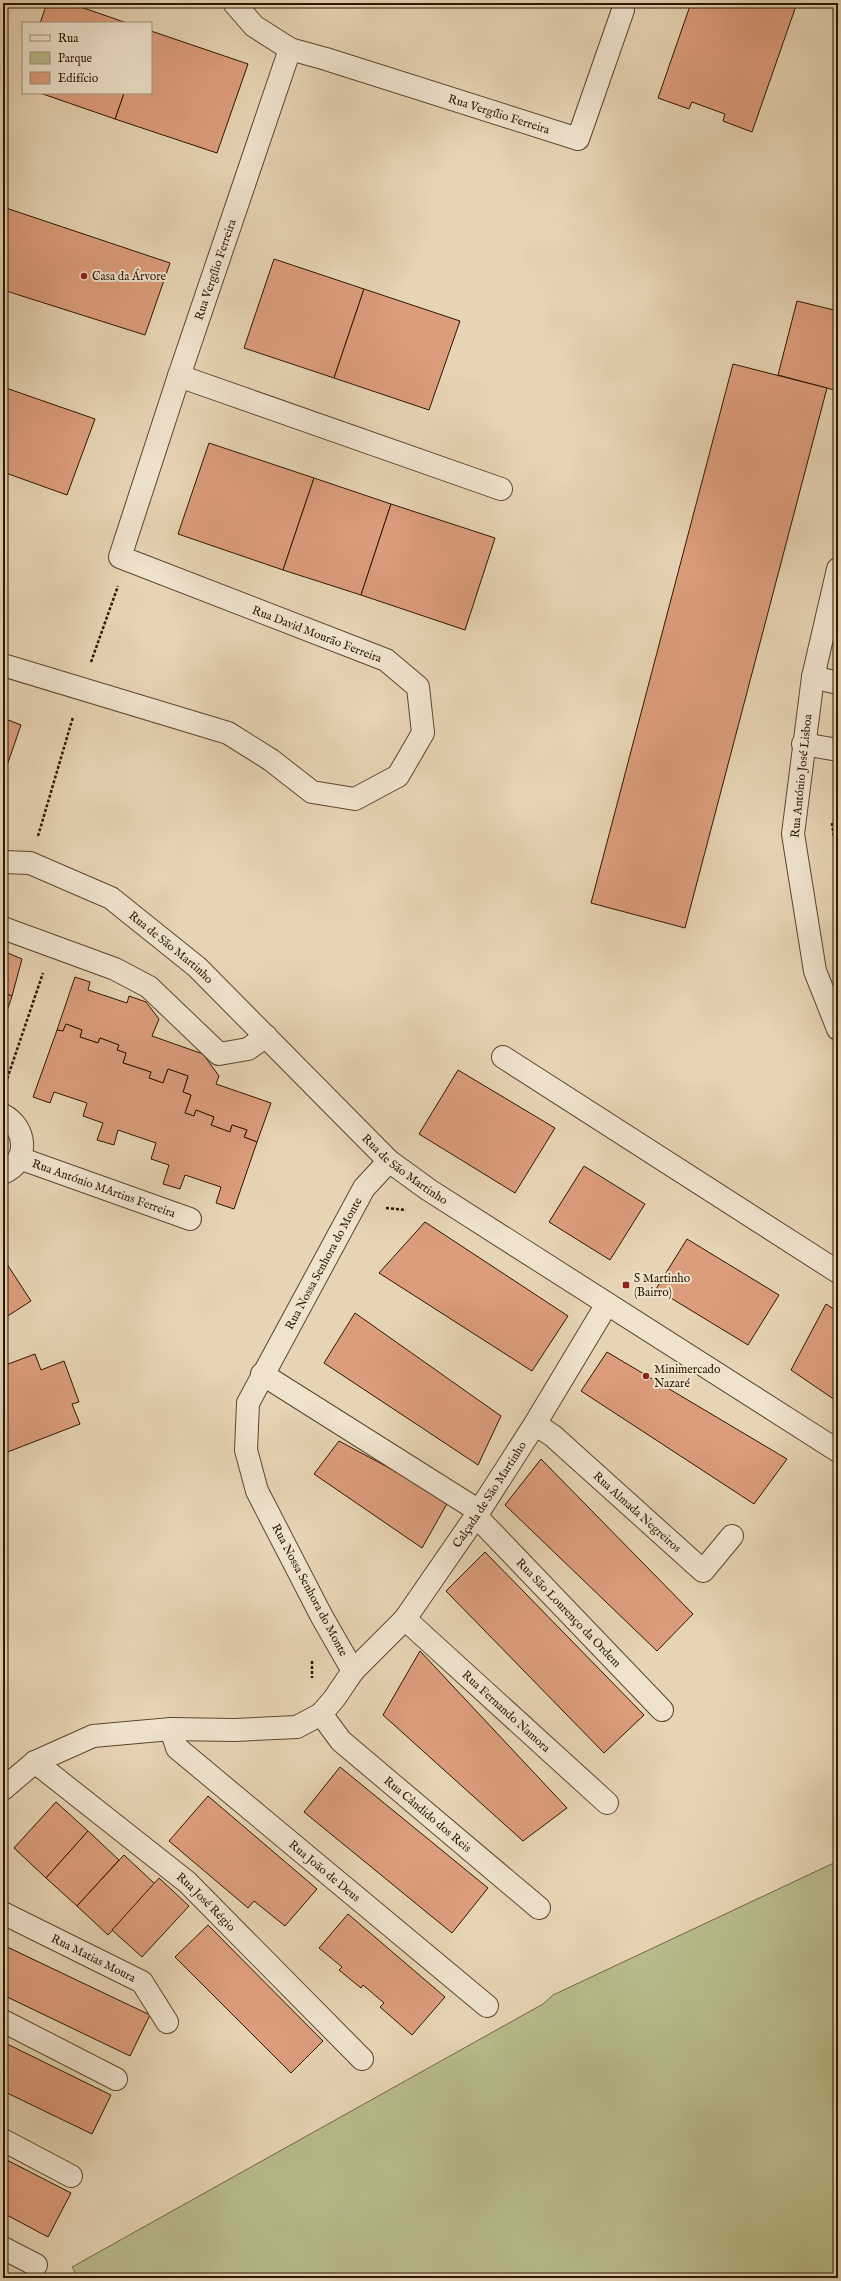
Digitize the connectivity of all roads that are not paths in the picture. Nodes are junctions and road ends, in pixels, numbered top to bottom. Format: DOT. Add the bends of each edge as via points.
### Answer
graph roads {
  1 [pos="234,3"];
  2 [pos="623,10"];
  3 [pos="290,50"];
  4 [pos="179,376"];
  5 [pos="501,489"];
  6 [pos="838,569"];
  7 [pos="3,666"];
  8 [pos="813,677"];
  9 [pos="838,683"];
  10 [pos="803,744"];
  11 [pos="838,750"];
  12 [pos="3,862"];
  13 [pos="3,928"];
  14 [pos="838,1029"];
  15 [pos="266,1036"];
  16 [pos="504,1057"];
  17 [pos="3,1115"];
  18 [pos="19,1158"];
  19 [pos="389,1161"];
  20 [pos="3,1173"];
  21 [pos="190,1219"];
  22 [pos="838,1272"];
  23 [pos="607,1304"];
  24 [pos="262,1374"];
  25 [pos="535,1424"];
  26 [pos="838,1451"];
  27 [pos="477,1514"];
  28 [pos="732,1536"];
  29 [pos="404,1619"];
  30 [pos="353,1671"];
  31 [pos="662,1710"];
  32 [pos="321,1714"];
  33 [pos="171,1729"];
  34 [pos="35,1762"];
  35 [pos="3,1789"];
  36 [pos="607,1803"];
  37 [pos="539,1908"];
  38 [pos="3,1912"];
  39 [pos="487,2006"];
  40 [pos="3,2021"];
  41 [pos="167,2022"];
  42 [pos="362,2059"];
  43 [pos="116,2079"];
  44 [pos="3,2140"];
  45 [pos="71,2176"];
  46 [pos="3,2248"];
  47 [pos="36,2265"];
  1 -- 3 [label="street, Rua Vergílio Ferreira" via="254,26"];
  2 -- 3 [label="street, Rua Vergílio Ferreira" via="578,139 326,59"];
  3 -- 4 [label="street, Rua Vergílio Ferreira"];
  4 -- 5 [label="street"];
  4 -- 7 [label="street, Rua David Mourão Ferreira" via="120,557 386,660 418,687 423,734 398,776 355,799 312,792 271,760 228,733"];
  6 -- 8 [label="street, Rua António José Lisboa"];
  8 -- 9 [label="street"];
  8 -- 10 [label="street, Rua António José Lisboa"];
  10 -- 11 [label="street"];
  10 -- 14 [label="street, Rua António José Lisboa" via="793,834 815,970"];
  12 -- 15 [label="street, Rua de São Martinho" via="30,863 111,898 197,967"];
  13 -- 15 [label="street" via="115,969 149,987 219,1054 248,1049"];
  15 -- 19 [label="street, Rua de São Martinho"];
  16 -- 22 [label="street"];
  17 -- 18 [label="street" via="16,1125 21,1134 23,1145"];
  18 -- 20 [label="street" via="16,1164"];
  18 -- 21 [label="street, Rua António MArtins Ferreira"];
  19 -- 23 [label="street, Rua de São Martinho" via="428,1190"];
  19 -- 24 [label="street, Rua Nossa Senhora do Monte" via="364,1188"];
  23 -- 25 [label="street, Calçada de São Martinho"];
  23 -- 26 [label="street, Rua de São Martinho"];
  24 -- 27 [label="street, Rua São Lourenço da Ordem"];
  24 -- 30 [label="street, Rua Nossa Senhora do Monte" via="248,1403 246,1450 257,1491"];
  25 -- 27 [label="street, Calçada de São Martinho"];
  25 -- 28 [label="street, Rua Almada Negreiros" via="553,1436 704,1571"];
  27 -- 29 [label="street, Calçada de São Martinho"];
  27 -- 31 [label="street, Rua São Lourenço da Ordem"];
  29 -- 30 [label="street, Calçada de São Martinho"];
  29 -- 36 [label="street, Rua Fernando Namora"];
  30 -- 32 [label="street, Rua Nossa Senhora do Monte"];
  32 -- 33 [label="street, Rua Nossa Senhora do Monte" via="297,1727 235,1730"];
  32 -- 37 [label="street, Rua Cândido dos Reis" via="341,1741"];
  33 -- 34 [label="street, Rua Nossa Senhora do Monte" via="93,1736"];
  33 -- 39 [label="street, Rua João de Deus" via="177,1748"];
  34 -- 35 [label="street, Rua Nossa Senhora do Monte"];
  34 -- 42 [label="street, Rua José Régio" via="187,1882"];
  38 -- 41 [label="street, Rua Matias Moura" via="142,1982"];
  40 -- 43 [label="street"];
  44 -- 45 [label="street"];
  46 -- 47 [label="street"];
}
